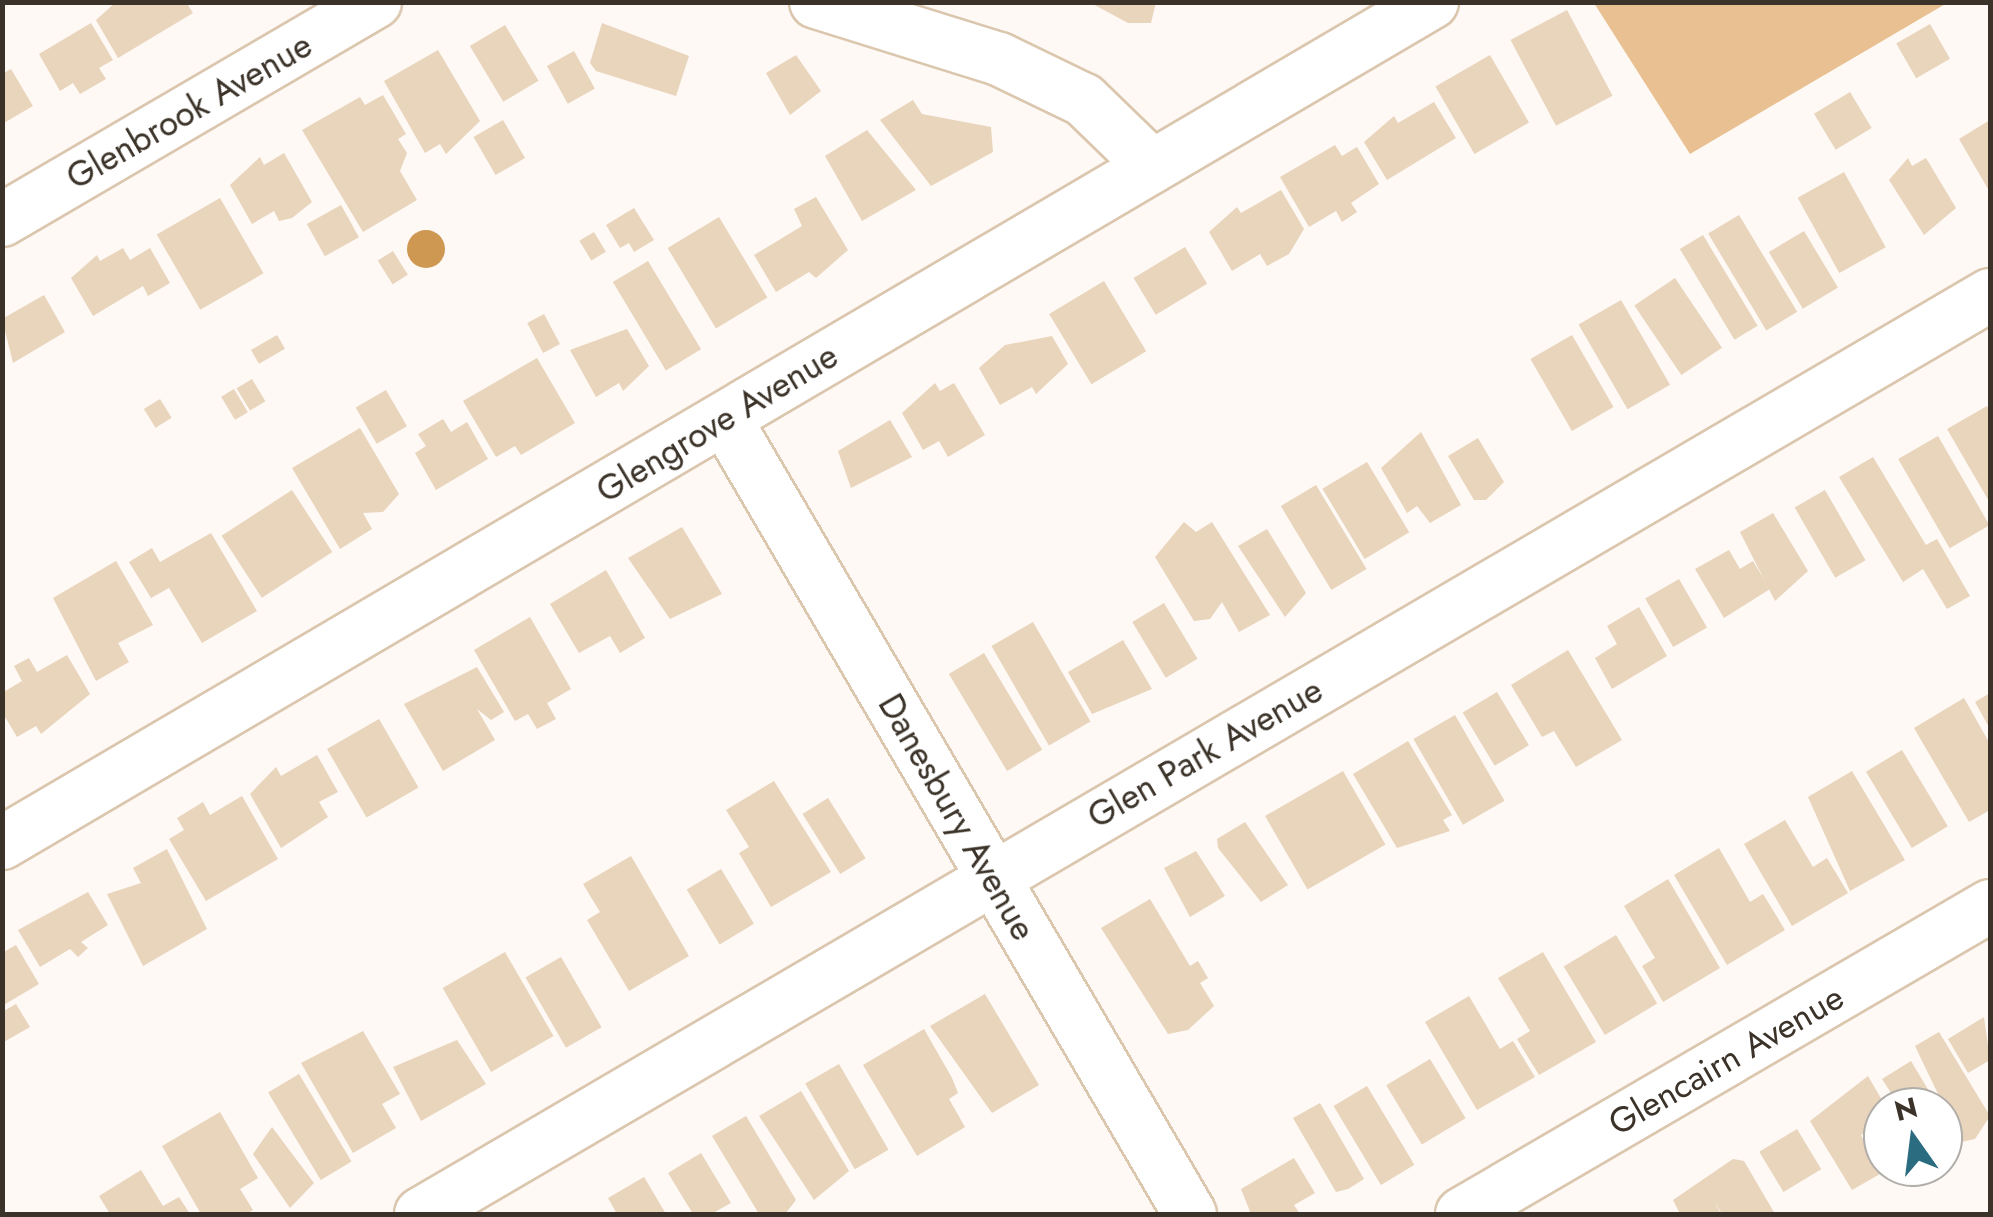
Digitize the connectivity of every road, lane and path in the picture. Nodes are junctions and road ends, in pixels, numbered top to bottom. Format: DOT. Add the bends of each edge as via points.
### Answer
graph roads {
  1 [pos="376,2"];
  2 [pos="816,2"];
  3 [pos="1432,2"];
  4 [pos="1152,166"];
  5 [pos="2,220"];
  6 [pos="1990,295"];
  7 [pos="725,419"];
  8 [pos="2,842"];
  9 [pos="992,876"];
  10 [pos="1990,906"];
  11 [pos="421,1214"];
  12 [pos="1190,1214"];
  13 [pos="1462,1214"];
  1 -- 5 [label="street, Glenbrook Avenue"];
  2 -- 4 [label="street" via="999,59 1084,100"];
  3 -- 4 [label="street, Glengrove Avenue"];
  4 -- 7 [label="street, Glengrove Avenue"];
  6 -- 9 [label="street, Glen Park Avenue"];
  7 -- 8 [label="street, Glengrove Avenue"];
  7 -- 9 [label="street, Danesbury Avenue"];
  9 -- 11 [label="street, Glen Park Avenue"];
  9 -- 12 [label="street, Danesbury Avenue"];
  10 -- 13 [label="street, Glencairn Avenue"];
}
